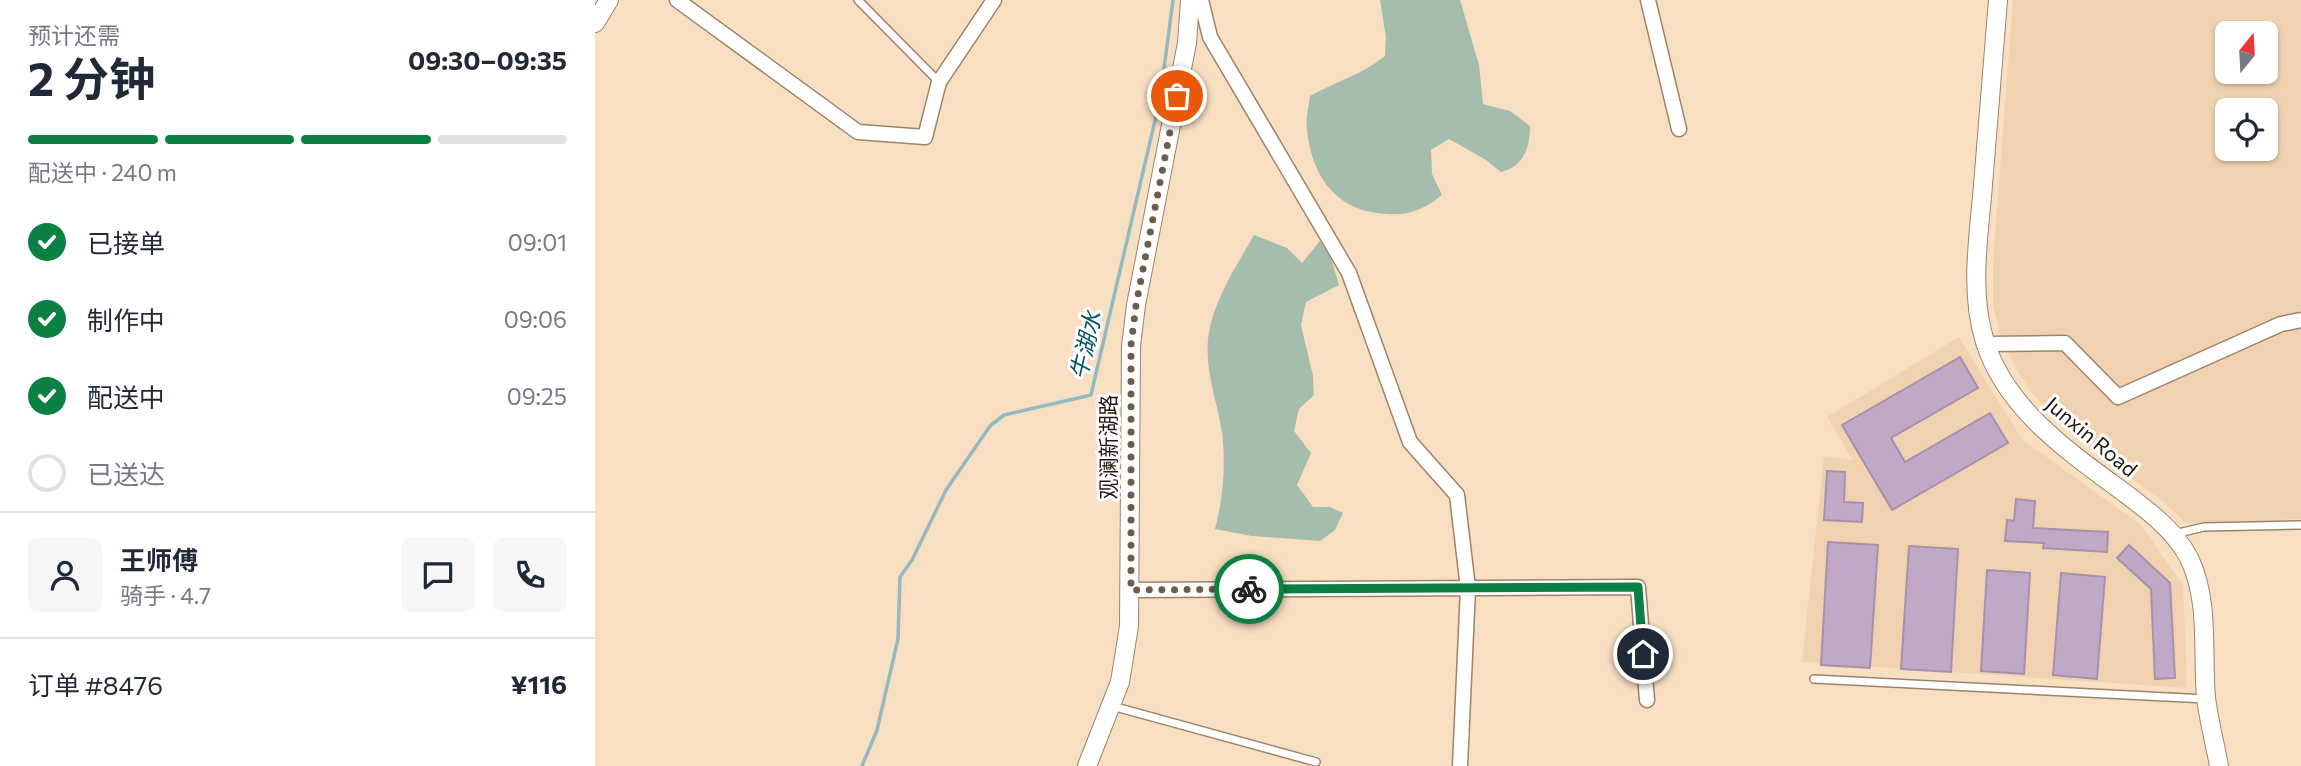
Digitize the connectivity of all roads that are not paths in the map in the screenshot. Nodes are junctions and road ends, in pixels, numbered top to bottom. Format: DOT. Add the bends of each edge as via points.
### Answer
graph roads {
  1 [pos="609,0"];
  2 [pos="677,0"];
  3 [pos="858,0"];
  4 [pos="994,0"];
  5 [pos="1190,0"];
  6 [pos="1201,0"];
  7 [pos="1647,0"];
  8 [pos="1998,0"];
  9 [pos="595,23"];
  10 [pos="939,82"];
  11 [pos="1679,129"];
  12 [pos="2301,320"];
  13 [pos="1986,344"];
  14 [pos="2301,525"];
  15 [pos="2174,534"];
  16 [pos="1468,588"];
  17 [pos="1131,590"];
  18 [pos="1814,679"];
  19 [pos="2207,699"];
  20 [pos="1647,700"];
  21 [pos="1111,705"];
  22 [pos="1316,762"];
  23 [pos="1087,766"];
  24 [pos="1460,766"];
  25 [pos="2219,766"];
  1 -- 9 [label="street"];
  2 -- 10 [label="street" via="858,132 925,137"];
  3 -- 10 [label="lane"];
  4 -- 10 [label="street"];
  5 -- 17 [label="street, 观澜新湖路" via="1187,43 1131,345"];
  6 -- 16 [label="street" via="1210,37 1349,274 1410,442 1457,495"];
  7 -- 11 [label="street"];
  8 -- 13 [label="street, Junxin Road" via="1977,259 1976,308"];
  12 -- 13 [label="street" via="2281,324 2118,397 2065,343"];
  13 -- 15 [label="street, Junxin Road" via="2018,402 2043,429"];
  14 -- 15 [label="lane" via="2204,527"];
  15 -- 19 [label="street, Junxin Road" via="2198,584"];
  16 -- 17 [label="street"];
  16 -- 20 [label="street" via="1638,587"];
  16 -- 24 [label="street"];
  17 -- 21 [label="street, 观澜新湖路" via="1125,655"];
  18 -- 19 [label="lane"];
  19 -- 25 [label="street, Junxin Road"];
  21 -- 22 [label="lane"];
  21 -- 23 [label="street, 观澜新湖路"];
}
